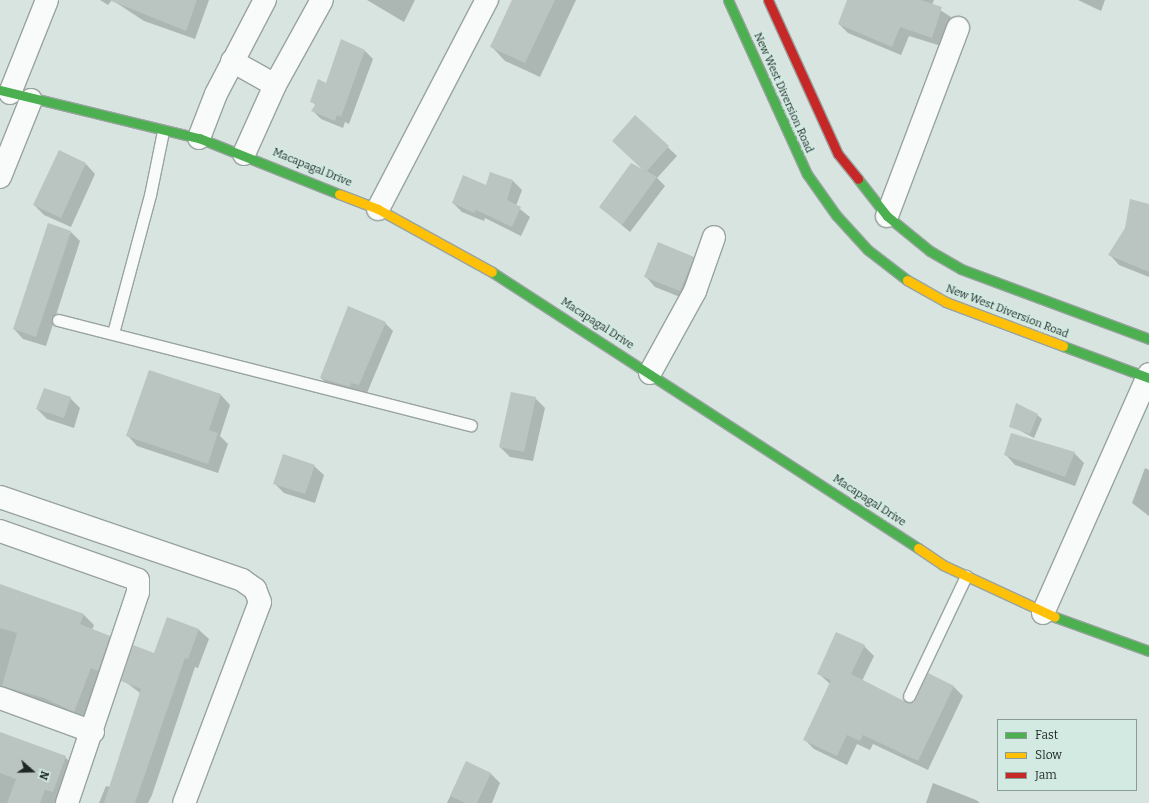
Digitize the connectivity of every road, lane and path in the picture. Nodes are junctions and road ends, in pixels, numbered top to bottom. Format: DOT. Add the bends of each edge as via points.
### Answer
graph roads {
  1 [pos="47,0"];
  2 [pos="265,0"];
  3 [pos="322,0"];
  4 [pos="486,0"];
  5 [pos="728,0"];
  6 [pos="768,0"];
  7 [pos="958,28"];
  8 [pos="232,61"];
  9 [pos="275,85"];
  10 [pos="5,91"];
  11 [pos="31,100"];
  12 [pos="163,131"];
  13 [pos="199,138"];
  14 [pos="244,154"];
  15 [pos="0,177"];
  16 [pos="378,209"];
  17 [pos="887,216"];
  18 [pos="714,237"];
  19 [pos="58,320"];
  20 [pos="113,333"];
  21 [pos="1149,338"];
  22 [pos="650,372"];
  23 [pos="1149,376"];
  24 [pos="471,425"];
  25 [pos="0,497"];
  26 [pos="0,531"];
  27 [pos="966,576"];
  28 [pos="1043,613"];
  29 [pos="1149,651"];
  30 [pos="910,696"];
  31 [pos="0,698"];
  32 [pos="93,732"];
  33 [pos="67,803"];
  34 [pos="184,803"];
  1 -- 10 [label="street"];
  2 -- 8 [label="street"];
  3 -- 9 [label="street"];
  4 -- 16 [label="street"];
  5 -- 23 [label="main road, New West Diversion Road" via="807,174 836,215 868,250 909,282 946,302"];
  6 -- 17 [label="main road" via="838,154"];
  7 -- 17 [label="street"];
  8 -- 9 [label="street"];
  8 -- 13 [label="street"];
  9 -- 14 [label="street"];
  10 -- 11 [label="main road, Macapagal Drive"];
  11 -- 12 [label="main road, Macapagal Drive"];
  11 -- 15 [label="street"];
  12 -- 13 [label="main road, Macapagal Drive"];
  12 -- 20 [label="lane" via="150,196"];
  13 -- 14 [label="main road, Macapagal Drive"];
  14 -- 16 [label="main road, Macapagal Drive"];
  16 -- 22 [label="main road, Macapagal Drive" via="522,289"];
  17 -- 21 [label="main road" via="930,251 961,269"];
  18 -- 22 [label="street" via="695,291"];
  19 -- 20 [label="lane"];
  20 -- 24 [label="lane"];
  22 -- 27 [label="main road, Macapagal Drive" via="943,564"];
  23 -- 28 [label="street"];
  25 -- 34 [label="street" via="242,580 255,589 260,602"];
  26 -- 32 [label="street" via="138,580 138,592"];
  27 -- 28 [label="main road, Macapagal Drive"];
  27 -- 30 [label="lane"];
  28 -- 29 [label="main road, Macapagal Drive"];
  31 -- 32 [label="street"];
  32 -- 33 [label="street"];
}
